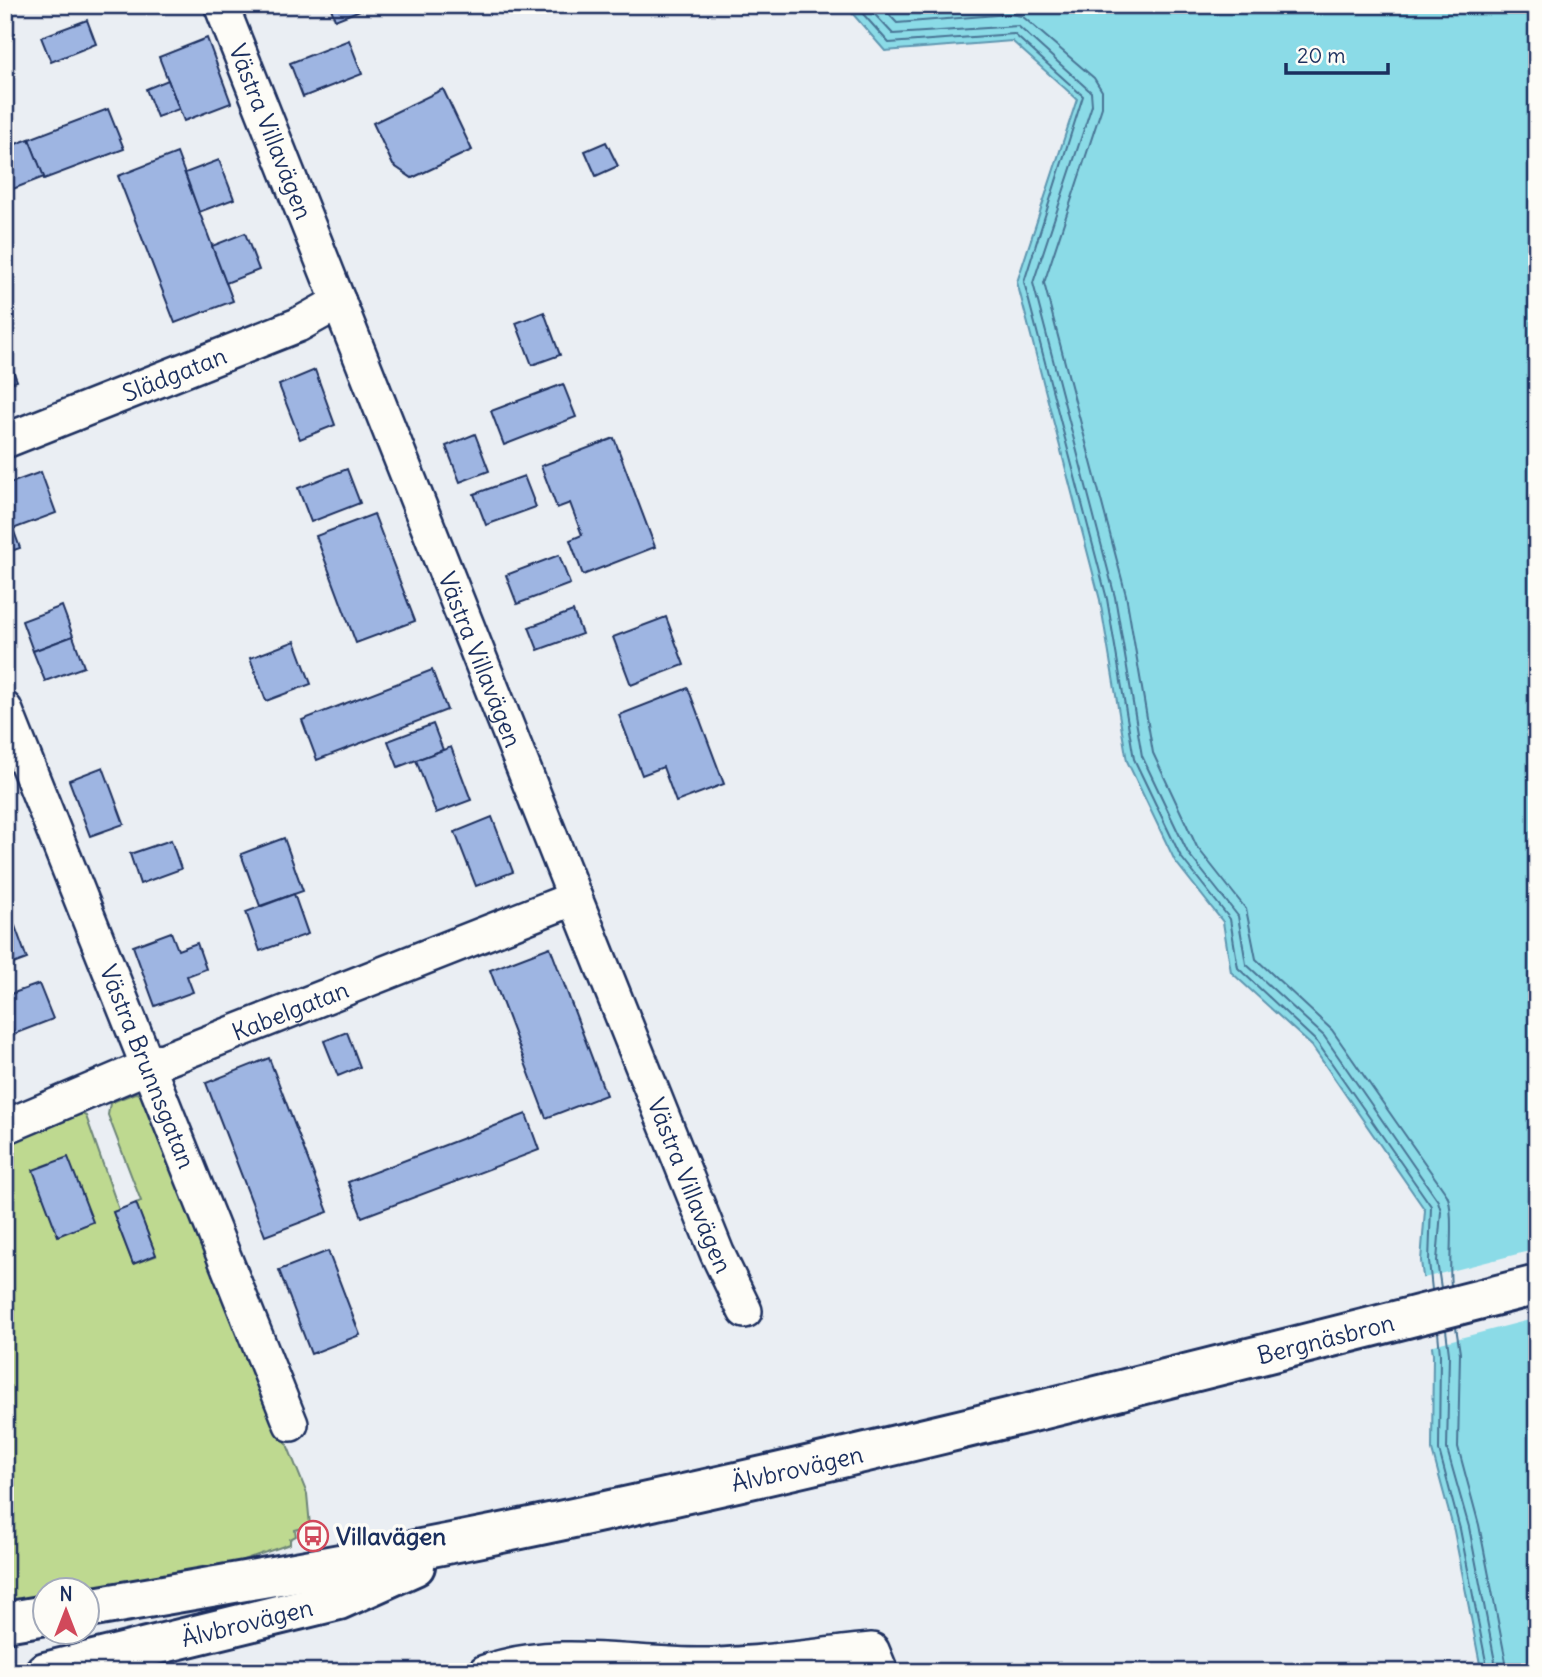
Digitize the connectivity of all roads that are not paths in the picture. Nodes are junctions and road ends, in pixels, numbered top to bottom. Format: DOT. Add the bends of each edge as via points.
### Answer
graph roads {
  1 [pos="221,5"];
  2 [pos="339,302"];
  3 [pos="5,442"];
  4 [pos="5,709"];
  5 [pos="575,898"];
  6 [pos="149,1066"];
  7 [pos="5,1127"];
  8 [pos="1537,1285"];
  9 [pos="746,1311"];
  10 [pos="1113,1392"];
  11 [pos="290,1424"];
  12 [pos="481,1537"];
  13 [pos="102,1606"];
  14 [pos="32,1617"];
  15 [pos="5,1622"];
  16 [pos="877,1661"];
  17 [pos="45,1672"];
  18 [pos="485,1672"];
  1 -- 2 [label="street, Västra Villavägen"];
  2 -- 3 [label="street, Slädgatan" via="298,325"];
  2 -- 5 [label="street, Västra Villavägen"];
  4 -- 6 [label="street, Västra Brunnsgatan"];
  5 -- 6 [label="street, Kabelgatan"];
  5 -- 9 [label="street, Västra Villavägen" via="717,1253"];
  6 -- 7 [label="street, Kabelgatan"];
  6 -- 11 [label="street, Västra Brunnsgatan"];
  8 -- 10 [label="main road, Bergnäsbron"];
  10 -- 12 [label="main road, Älvbrovägen" via="952,1433"];
  12 -- 13 [label="main road, Älvbrovägen"];
  12 -- 17 [label="main road, Älvbrovägen" via="339,1600"];
  14 -- 15 [label="main road"];
  16 -- 18 [label="street" via="712,1665 584,1657 534,1660"];
}
